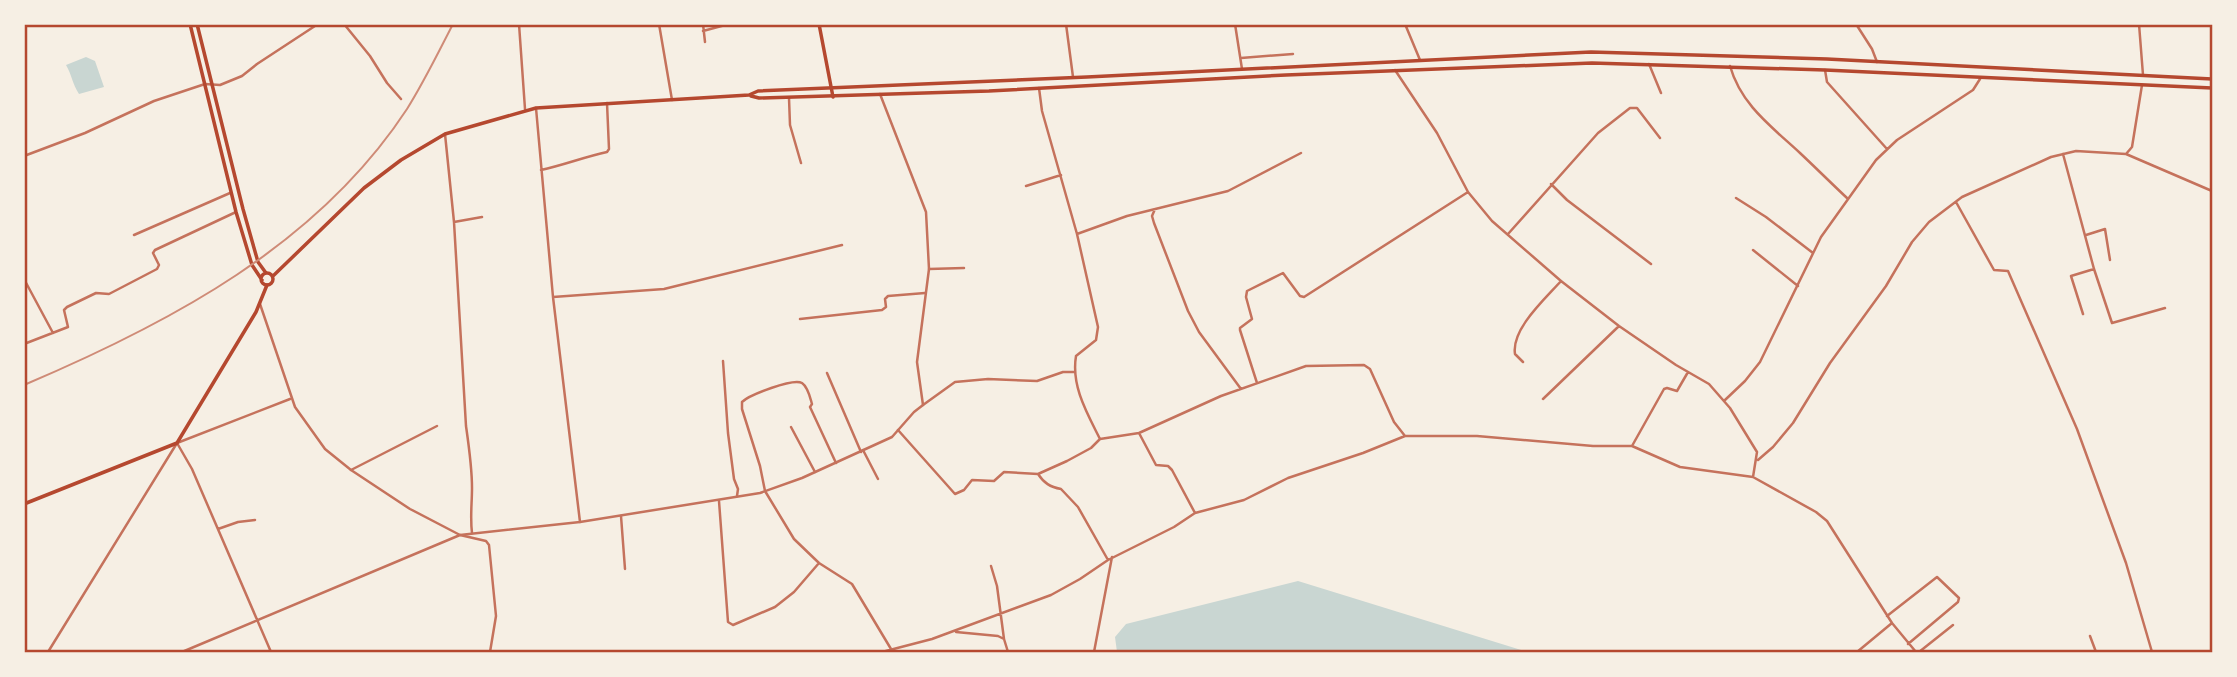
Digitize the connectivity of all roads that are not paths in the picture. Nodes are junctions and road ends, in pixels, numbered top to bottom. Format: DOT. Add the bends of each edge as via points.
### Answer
graph roads {
  1 [pos="190,24"];
  2 [pos="197,24"];
  3 [pos="318,24"];
  4 [pos="344,24"];
  5 [pos="519,24"];
  6 [pos="659,24"];
  7 [pos="703,24"];
  8 [pos="729,24"];
  9 [pos="819,24"];
  10 [pos="1066,24"];
  11 [pos="1235,24"];
  12 [pos="1405,24"];
  13 [pos="1856,24"];
  14 [pos="2139,24"];
  15 [pos="703,31"];
  16 [pos="705,42"];
  17 [pos="1637,52"];
  18 [pos="1293,54"];
  19 [pos="1241,58"];
  20 [pos="1452,59"];
  21 [pos="1420,60"];
  22 [pos="1852,61"];
  23 [pos="1877,62"];
  24 [pos="1636,63"];
  25 [pos="1649,63"];
  26 [pos="1335,65"];
  27 [pos="1730,66"];
  28 [pos="1452,68"];
  29 [pos="1242,69"];
  30 [pos="1825,69"];
  31 [pos="1395,70"];
  32 [pos="1203,71"];
  33 [pos="1850,71"];
  34 [pos="1334,73"];
  35 [pos="2143,75"];
  36 [pos="2167,76"];
  37 [pos="1073,77"];
  38 [pos="1052,79"];
  39 [pos="1980,79"];
  40 [pos="2213,79"];
  41 [pos="1203,80"];
  42 [pos="205,85"];
  43 [pos="213,85"];
  44 [pos="2142,85"];
  45 [pos="2167,86"];
  46 [pos="833,88"];
  47 [pos="1039,88"];
  48 [pos="1052,88"];
  49 [pos="2213,88"];
  50 [pos="1661,93"];
  51 [pos="880,94"];
  52 [pos="749,95"];
  53 [pos="833,97"];
  54 [pos="789,98"];
  55 [pos="401,99"];
  56 [pos="672,100"];
  57 [pos="607,103"];
  58 [pos="536,108"];
  59 [pos="526,110"];
  60 [pos="223,127"];
  61 [pos="215,128"];
  62 [pos="445,134"];
  63 [pos="1660,138"];
  64 [pos="1886,149"];
  65 [pos="1301,153"];
  66 [pos="2126,153"];
  67 [pos="2063,154"];
  68 [pos="24,156"];
  69 [pos="801,163"];
  70 [pos="232,164"];
  71 [pos="224,166"];
  72 [pos="541,170"];
  73 [pos="1060,174"];
  74 [pos="1551,184"];
  75 [pos="1026,186"];
  76 [pos="2213,191"];
  77 [pos="1468,192"];
  78 [pos="230,193"];
  79 [pos="1736,198"];
  80 [pos="1847,199"];
  81 [pos="1956,202"];
  82 [pos="1155,209"];
  83 [pos="236,212"];
  84 [pos="482,217"];
  85 [pos="454,222"];
  86 [pos="248,227"];
  87 [pos="241,230"];
  88 [pos="1077,234"];
  89 [pos="1508,234"];
  90 [pos="134,235"];
  91 [pos="2086,235"];
  92 [pos="842,245"];
  93 [pos="1753,250"];
  94 [pos="1813,253"];
  95 [pos="2110,260"];
  96 [pos="1651,264"];
  97 [pos="964,268"];
  98 [pos="929,269"];
  99 [pos="2094,269"];
  100 [pos="266,273"];
  101 [pos="273,276"];
  102 [pos="24,279"];
  103 [pos="262,280"];
  104 [pos="1561,281"];
  105 [pos="267,285"];
  106 [pos="1798,286"];
  107 [pos="925,293"];
  108 [pos="553,297"];
  109 [pos="260,304"];
  110 [pos="2165,308"];
  111 [pos="2083,314"];
  112 [pos="800,318"];
  113 [pos="1619,326"];
  114 [pos="54,333"];
  115 [pos="24,344"];
  116 [pos="723,361"];
  117 [pos="1522,362"];
  118 [pos="1074,372"];
  119 [pos="1688,372"];
  120 [pos="827,373"];
  121 [pos="1257,383"];
  122 [pos="1241,389"];
  123 [pos="291,398"];
  124 [pos="1543,400"];
  125 [pos="1724,401"];
  126 [pos="923,405"];
  127 [pos="437,426"];
  128 [pos="792,427"];
  129 [pos="898,430"];
  130 [pos="1139,433"];
  131 [pos="1405,436"];
  132 [pos="1100,439"];
  133 [pos="177,443"];
  134 [pos="1632,446"];
  135 [pos="862,451"];
  136 [pos="1758,460"];
  137 [pos="836,463"];
  138 [pos="351,470"];
  139 [pos="815,472"];
  140 [pos="1038,474"];
  141 [pos="1754,477"];
  142 [pos="878,479"];
  143 [pos="765,491"];
  144 [pos="737,498"];
  145 [pos="719,501"];
  146 [pos="24,504"];
  147 [pos="1195,513"];
  148 [pos="621,516"];
  149 [pos="255,520"];
  150 [pos="580,522"];
  151 [pos="218,529"];
  152 [pos="472,533"];
  153 [pos="460,534"];
  154 [pos="1110,558"];
  155 [pos="821,564"];
  156 [pos="991,566"];
  157 [pos="625,569"];
  158 [pos="1002,614"];
  159 [pos="1887,617"];
  160 [pos="257,621"];
  161 [pos="1892,623"];
  162 [pos="1953,625"];
  163 [pos="953,632"];
  164 [pos="2090,636"];
  165 [pos="1004,639"];
  166 [pos="1908,644"];
  167 [pos="892,650"];
  168 [pos="2095,650"];
  169 [pos="48,653"];
  170 [pos="182,653"];
  171 [pos="271,653"];
  172 [pos="490,653"];
  173 [pos="882,653"];
  174 [pos="1008,653"];
  175 [pos="1094,653"];
  176 [pos="1857,653"];
  177 [pos="1917,653"];
  178 [pos="2088,653"];
  179 [pos="2152,653"];
  1 -- 42 [label="main road"];
  2 -- 43 [label="main road"];
  3 -- 43 [label="street" via="242,76"];
  4 -- 55 [label="street"];
  5 -- 59 [label="street"];
  6 -- 56 [label="street"];
  7 -- 15 [label="street"];
  8 -- 15 [label="street"];
  9 -- 46 [label="main road"];
  10 -- 37 [label="street"];
  11 -- 19 [label="street"];
  12 -- 21 [label="street"];
  13 -- 23 [label="street"];
  14 -- 35 [label="street"];
  15 -- 16 [label="street"];
  17 -- 20 [label="main road"];
  17 -- 22 [label="main road"];
  17 -- 24 [label="main road"];
  18 -- 19 [label="street"];
  19 -- 29 [label="street"];
  20 -- 21 [label="main road"];
  20 -- 28 [label="main road"];
  21 -- 26 [label="main road"];
  22 -- 23 [label="main road"];
  22 -- 33 [label="main road"];
  23 -- 35 [label="main road"];
  24 -- 25 [label="main road"];
  24 -- 28 [label="main road"];
  25 -- 27 [label="main road"];
  25 -- 50 [label="street"];
  26 -- 29 [label="main road"];
  26 -- 34 [label="main road"];
  27 -- 30 [label="main road"];
  27 -- 80 [label="street" via="1734,80 1767,125"];
  28 -- 31 [label="main road"];
  29 -- 32 [label="main road"];
  30 -- 33 [label="main road"];
  30 -- 64 [label="street" via="1829,84"];
  31 -- 34 [label="main road"];
  31 -- 77 [label="street" via="1437,132"];
  32 -- 37 [label="main road"];
  32 -- 41 [label="main road"];
  33 -- 39 [label="main road"];
  34 -- 41 [label="main road"];
  35 -- 36 [label="main road"];
  36 -- 40 [label="main road"];
  36 -- 45 [label="main road"];
  37 -- 38 [label="main road"];
  38 -- 46 [label="main road"];
  38 -- 48 [label="main road"];
  39 -- 44 [label="main road"];
  39 -- 64 [label="street" via="1954,105"];
  41 -- 48 [label="main road"];
  42 -- 43 [label="street"];
  42 -- 61 [label="main road"];
  42 -- 68 [label="street" via="154,101"];
  43 -- 60 [label="main road"];
  44 -- 45 [label="main road"];
  44 -- 66 [label="street" via="2132,147"];
  45 -- 49 [label="main road"];
  46 -- 52 [label="main road"];
  46 -- 53 [label="main road"];
  47 -- 48 [label="main road"];
  47 -- 51 [label="main road"];
  47 -- 73 [label="street"];
  51 -- 53 [label="main road"];
  51 -- 98 [label="street" via="926,212"];
  52 -- 54 [label="main road"];
  52 -- 56 [label="main road"];
  53 -- 54 [label="main road"];
  54 -- 69 [label="street" via="790,125"];
  56 -- 57 [label="main road"];
  57 -- 58 [label="main road"];
  57 -- 72 [label="street" via="607,152"];
  58 -- 59 [label="main road"];
  58 -- 72 [label="street"];
  59 -- 62 [label="main road"];
  60 -- 61 [label="main road"];
  60 -- 70 [label="main road"];
  61 -- 71 [label="main road"];
  62 -- 85 [label="street"];
  62 -- 101 [label="main road" via="364,188"];
  63 -- 74 [label="street" via="1637,108 1630,108 1598,133"];
  64 -- 80 [label="street"];
  65 -- 82 [label="street" via="1228,191"];
  66 -- 67 [label="street"];
  66 -- 76 [label="street"];
  67 -- 81 [label="street"];
  67 -- 91 [label="street"];
  70 -- 71 [label="main road"];
  70 -- 86 [label="main road"];
  71 -- 78 [label="main road"];
  72 -- 108 [label="street"];
  73 -- 75 [label="street"];
  73 -- 88 [label="street"];
  74 -- 89 [label="street"];
  74 -- 96 [label="street"];
  77 -- 89 [label="street"];
  77 -- 121 [label="street" via="1304,297 1283,273 1247,291 1252,319 1240,330"];
  78 -- 83 [label="main road"];
  78 -- 90 [label="street"];
  79 -- 94 [label="street"];
  80 -- 94 [label="street"];
  81 -- 136 [label="street" via="1912,242 1793,423"];
  81 -- 179 [label="street" via="1994,271 2008,271 2042,345 2100,490"];
  82 -- 88 [label="street"];
  82 -- 122 [label="street" via="1154,223 1188,311"];
  83 -- 87 [label="main road"];
  83 -- 114 [label="street" via="155,250 157,269 109,294 96,293 67,307 68,327"];
  84 -- 85 [label="street"];
  85 -- 152 [label="street"];
  86 -- 87 [label="main road"];
  86 -- 100 [label="main road"];
  87 -- 103 [label="main road"];
  88 -- 118 [label="street" via="1098,334 1076,356"];
  89 -- 104 [label="street"];
  91 -- 95 [label="street" via="2105,230"];
  91 -- 99 [label="street"];
  92 -- 108 [label="street" via="664,289"];
  93 -- 106 [label="street"];
  94 -- 106 [label="street"];
  97 -- 98 [label="street"];
  98 -- 107 [label="street"];
  99 -- 110 [label="street" via="2112,323"];
  99 -- 111 [label="street" via="2071,276"];
  100 -- 101 [label="main road"];
  100 -- 103 [label="main road"];
  101 -- 105 [label="main road"];
  102 -- 114 [label="street"];
  103 -- 105 [label="main road"];
  104 -- 113 [label="street"];
  104 -- 117 [label="street" via="1516,338 1515,354"];
  105 -- 109 [label="main road"];
  106 -- 125 [label="street" via="1760,362"];
  107 -- 112 [label="street" via="888,296 883,310"];
  107 -- 126 [label="street" via="917,362"];
  108 -- 150 [label="street"];
  109 -- 123 [label="street"];
  109 -- 133 [label="main road"];
  113 -- 119 [label="street"];
  113 -- 124 [label="street"];
  114 -- 115 [label="street"];
  116 -- 144 [label="street"];
  118 -- 126 [label="street" via="1037,381 955,382"];
  118 -- 132 [label="street"];
  119 -- 125 [label="street" via="1709,384"];
  119 -- 134 [label="street" via="1677,391 1664,389"];
  120 -- 135 [label="street"];
  121 -- 122 [label="street"];
  121 -- 131 [label="street" via="1306,366 1364,365"];
  122 -- 130 [label="street"];
  123 -- 133 [label="street"];
  123 -- 138 [label="street" via="325,449"];
  125 -- 136 [label="street" via="1754,446"];
  126 -- 129 [label="street"];
  127 -- 138 [label="street"];
  128 -- 139 [label="street"];
  129 -- 135 [label="street"];
  129 -- 140 [label="street" via="955,494 972,481 994,481 1004,472"];
  130 -- 132 [label="street"];
  130 -- 147 [label="street" via="1156,465 1172,470"];
  131 -- 134 [label="street"];
  131 -- 147 [label="street" via="1288,478 1244,499"];
  132 -- 140 [label="street"];
  133 -- 146 [label="main road"];
  133 -- 151 [label="street"];
  133 -- 169 [label="street"];
  134 -- 141 [label="street" via="1680,467"];
  135 -- 137 [label="street"];
  135 -- 142 [label="street"];
  136 -- 141 [label="street"];
  137 -- 139 [label="street"];
  137 -- 143 [label="street" via="805,385 786,383 748,396 742,409"];
  138 -- 153 [label="street" via="410,509"];
  139 -- 143 [label="street"];
  140 -- 154 [label="street" via="1052,488 1061,488 1078,507"];
  141 -- 159 [label="street" via="1827,521"];
  143 -- 144 [label="street"];
  143 -- 155 [label="street" via="794,538"];
  144 -- 145 [label="street"];
  145 -- 148 [label="street"];
  145 -- 155 [label="street" via="728,622 733,625 775,607"];
  147 -- 154 [label="street"];
  148 -- 150 [label="street"];
  148 -- 157 [label="street"];
  149 -- 151 [label="street"];
  150 -- 152 [label="street"];
  151 -- 160 [label="street"];
  152 -- 153 [label="street"];
  153 -- 160 [label="street"];
  153 -- 172 [label="street" via="489,545 495,616"];
  154 -- 158 [label="street" via="1051,595"];
  154 -- 175 [label="street"];
  155 -- 167 [label="street" via="852,584"];
  156 -- 158 [label="street"];
  158 -- 163 [label="street"];
  158 -- 165 [label="street"];
  159 -- 161 [label="street"];
  159 -- 166 [label="street" via="1937,577 1959,598"];
  160 -- 170 [label="street"];
  160 -- 171 [label="street"];
  161 -- 166 [label="street"];
  161 -- 176 [label="street"];
  162 -- 177 [label="street"];
  163 -- 165 [label="street"];
  163 -- 167 [label="street"];
  164 -- 168 [label="street"];
  165 -- 174 [label="street"];
  166 -- 177 [label="street"];
  167 -- 173 [label="street"];
  168 -- 178 [label="street"];
}
